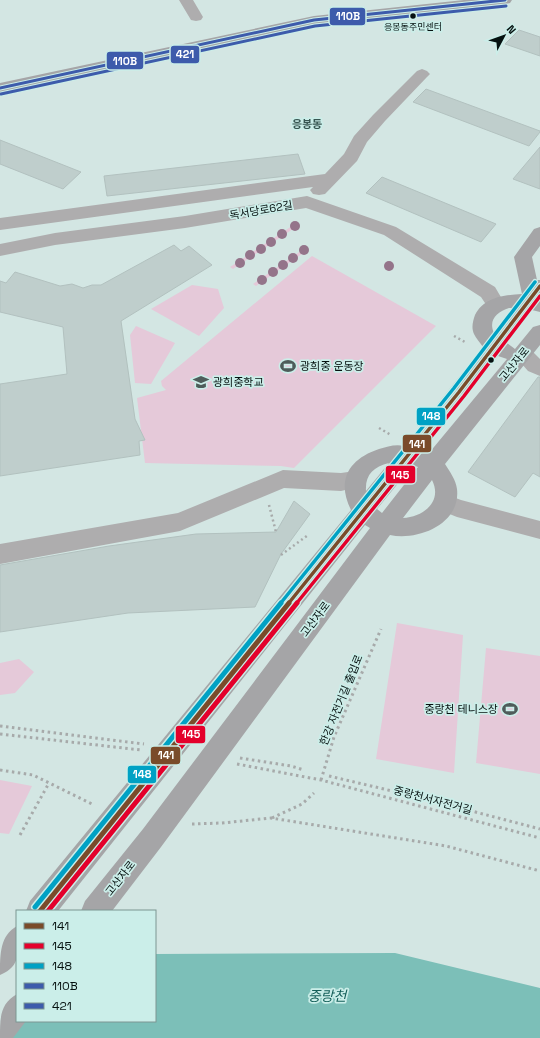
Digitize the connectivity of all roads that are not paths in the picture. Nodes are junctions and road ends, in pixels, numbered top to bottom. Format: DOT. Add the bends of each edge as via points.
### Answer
graph roads {
  1 [pos="186,0"];
  2 [pos="505,0"];
  3 [pos="196,18"];
  4 [pos="422,74"];
  5 [pos="0,88"];
  6 [pos="329,179"];
  7 [pos="307,202"];
  8 [pos="0,224"];
  9 [pos="540,234"];
  10 [pos="0,250"];
  11 [pos="538,299"];
  12 [pos="496,304"];
  13 [pos="540,332"];
  14 [pos="506,352"];
  15 [pos="533,354"];
  16 [pos="540,369"];
  17 [pos="418,458"];
  18 [pos="355,480"];
  19 [pos="445,503"];
  20 [pos="537,523"];
  21 [pos="0,554"];
  22 [pos="41,910"];
  23 [pos="96,910"];
  24 [pos="16,941"];
  25 [pos="0,961"];
  26 [pos="16,1010"];
  27 [pos="0,1031"];
  1 -- 3 [label="street"];
  2 -- 5 [label="main road" via="314,20"];
  4 -- 6 [label="street" via="378,118 360,140 351,157"];
  6 -- 7 [label="street"];
  6 -- 8 [label="street"];
  7 -- 10 [label="street, 독서당로62길" via="185,222 55,239"];
  7 -- 12 [label="street, 독서당로62길" via="390,231 488,292"];
  9 -- 11 [label="main road" via="523,257"];
  11 -- 12 [label="main road"];
  11 -- 22 [label="main road" via="454,398"];
  12 -- 14 [label="main road" via="487,310 481,326 491,343"];
  13 -- 23 [label="main road, 고산자로" via="403,501"];
  14 -- 15 [label="main road"];
  14 -- 17 [label="main road"];
  15 -- 16 [label="street" via="535,366"];
  17 -- 18 [label="main road" via="398,453 384,454 371,460 361,469"];
  17 -- 19 [label="main road" via="436,469 444,480 447,491"];
  18 -- 19 [label="main road" via="359,506 384,524 400,528 416,527 429,522 439,514"];
  18 -- 21 [label="street" via="341,482 282,479 180,522"];
  19 -- 20 [label="street" via="457,508"];
  24 -- 25 [label="main road"];
  26 -- 27 [label="main road"];
}
